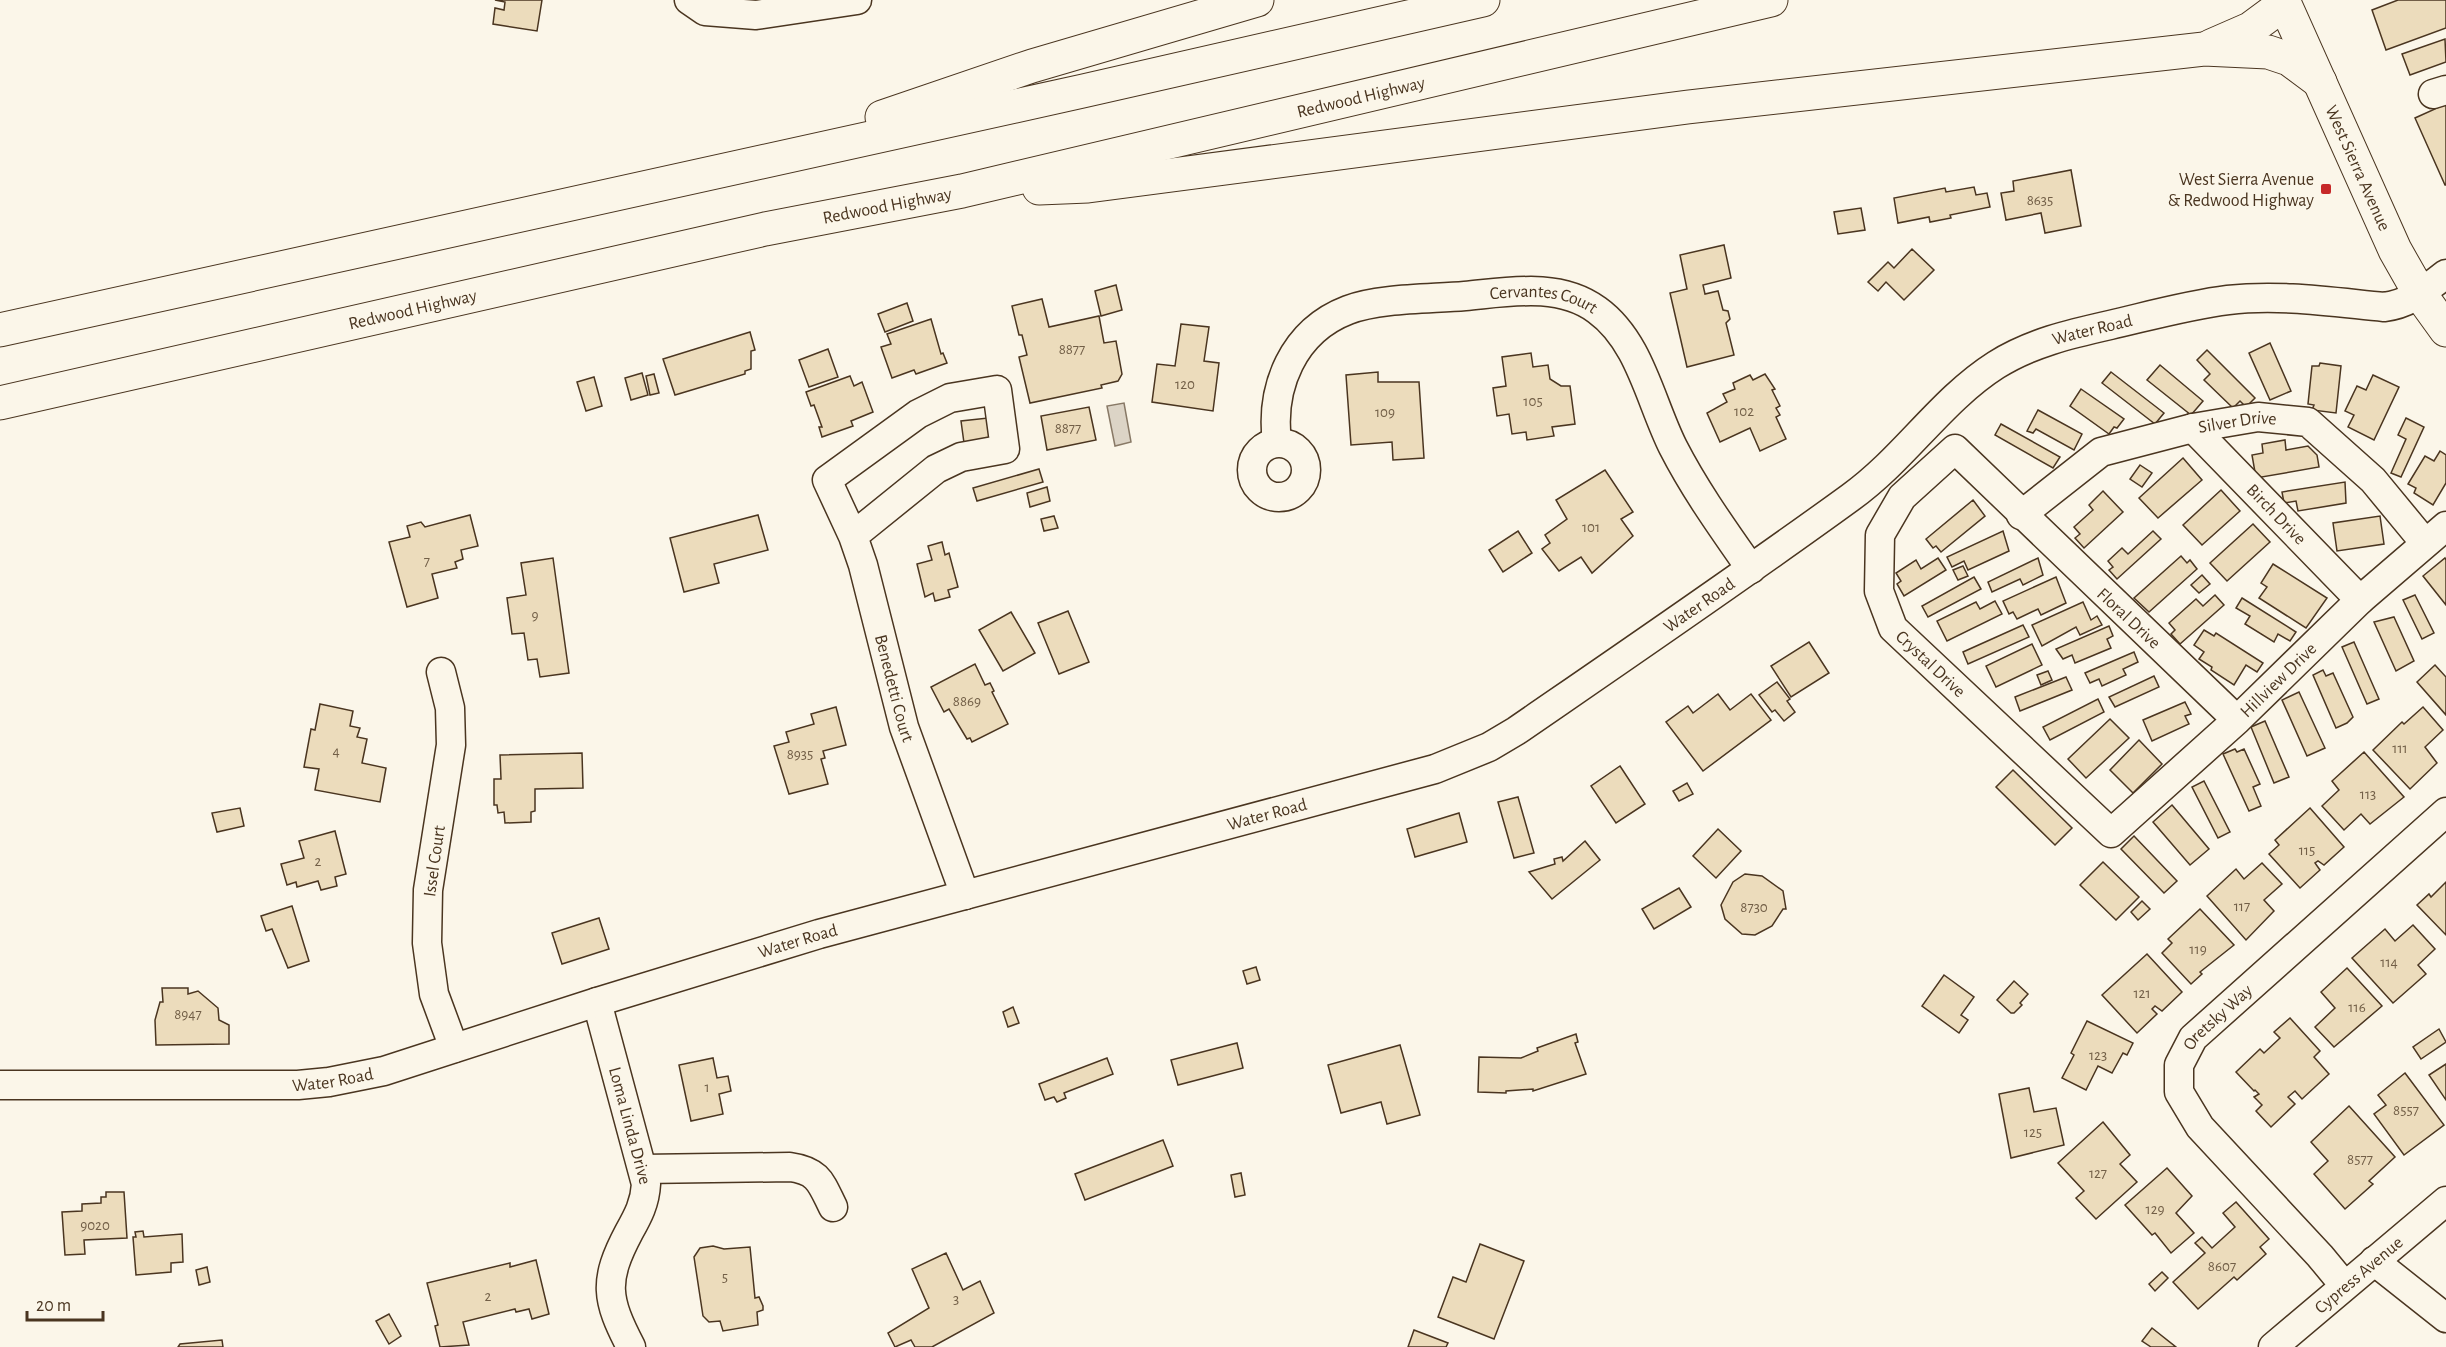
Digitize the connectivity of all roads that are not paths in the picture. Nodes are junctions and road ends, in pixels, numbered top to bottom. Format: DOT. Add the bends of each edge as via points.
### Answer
graph roads {
  1 [pos="689,0"];
  2 [pos="856,0"];
  3 [pos="1257,0"];
  4 [pos="1483,0"];
  5 [pos="1772,0"];
  6 [pos="2283,2"];
  7 [pos="2204,49"];
  8 [pos="2320,82"];
  9 [pos="721,171"];
  10 [pos="962,191"];
  11 [pos="2446,274"];
  12 [pos="2420,294"];
  13 [pos="0,330"];
  14 [pos="2446,330"];
  15 [pos="0,403"];
  16 [pos="2193,428"];
  17 [pos="1277,442"];
  18 [pos="2021,515"];
  19 [pos="2436,535"];
  20 [pos="853,536"];
  21 [pos="1751,569"];
  22 [pos="2360,600"];
  23 [pos="441,672"];
  24 [pos="2237,720"];
  25 [pos="2446,812"];
  26 [pos="2111,833"];
  27 [pos="965,895"];
  28 [pos="597,1002"];
  29 [pos="454,1048"];
  30 [pos="0,1086"];
  31 [pos="643,1169"];
  32 [pos="2446,1202"];
  33 [pos="833,1207"];
  34 [pos="2374,1261"];
  35 [pos="2344,1285"];
  36 [pos="2446,1318"];
  37 [pos="631,1347"];
  38 [pos="2273,1347"];
  1 -- 2 [label="street" via="705,11 756,15"];
  3 -- 9 [label="main road" via="1032,66"];
  4 -- 9 [label="main road"];
  5 -- 10 [label="main road, Redwood Highway"];
  6 -- 7 [label="main road" via="2244,33"];
  6 -- 8 [label="main road, West Sierra Avenue"];
  7 -- 8 [label="main road" via="2268,52 2289,59"];
  7 -- 10 [label="main road" via="1655,111 1088,186"];
  8 -- 12 [label="main road, West Sierra Avenue" via="2395,250"];
  9 -- 13 [label="main road"];
  10 -- 15 [label="main road, Redwood Highway" via="765,229"];
  11 -- 12 [label="street, Water Road"];
  12 -- 14 [label="main road, West Sierra Avenue"];
  12 -- 21 [label="street, Water Road" via="2409,302 2384,307 2280,298 2205,303 2061,337 2019,351 1996,364 1964,391 1854,495"];
  16 -- 18 [label="street, Silver Drive" via="2101,452"];
  16 -- 19 [label="street, Silver Drive" via="2258,417 2308,422"];
  16 -- 22 [label="street, Birch Drive"];
  17 -- 21 [label="street, Cervantes Court" via="1276,398 1283,376 1307,339 1335,316 1367,305 1506,292 1554,292 1579,299 1616,326 1636,359 1689,475"];
  18 -- 24 [label="street, Floral Drive"];
  18 -- 26 [label="street, Crystal Drive" via="1955,449 1902,497 1880,535 1879,591 1893,628"];
  19 -- 22 [label="street, Hillview Drive"];
  20 -- 20 [label="street, Benedetti Court" via="827,480 918,414 950,398 997,390 1005,449 961,457 936,469"];
  20 -- 27 [label="street, Benedetti Court" via="904,727"];
  21 -- 27 [label="street, Water Road" via="1516,731 1463,759 1372,787"];
  22 -- 24 [label="street, Hillview Drive"];
  23 -- 29 [label="street, Issel Court" via="450,708 451,745 428,890 427,943 434,994"];
  24 -- 26 [label="street, Hillview Drive"];
  25 -- 35 [label="street, Oretsky Way" via="2193,1038 2179,1065 2179,1092 2200,1127"];
  27 -- 28 [label="street, Water Road" via="819,934"];
  28 -- 29 [label="street, Water Road"];
  28 -- 31 [label="street, Loma Linda Drive"];
  29 -- 30 [label="street, Water Road" via="384,1071 298,1085"];
  31 -- 33 [label="street" via="807,1170 820,1180"];
  31 -- 37 [label="street, Loma Linda Drive" via="646,1196 614,1263 611,1278 613,1307"];
  32 -- 34 [label="street, Cypress Avenue"];
  34 -- 35 [label="street, Cypress Avenue"];
  34 -- 36 [label="street"];
  35 -- 38 [label="street, Cypress Avenue"];
}
